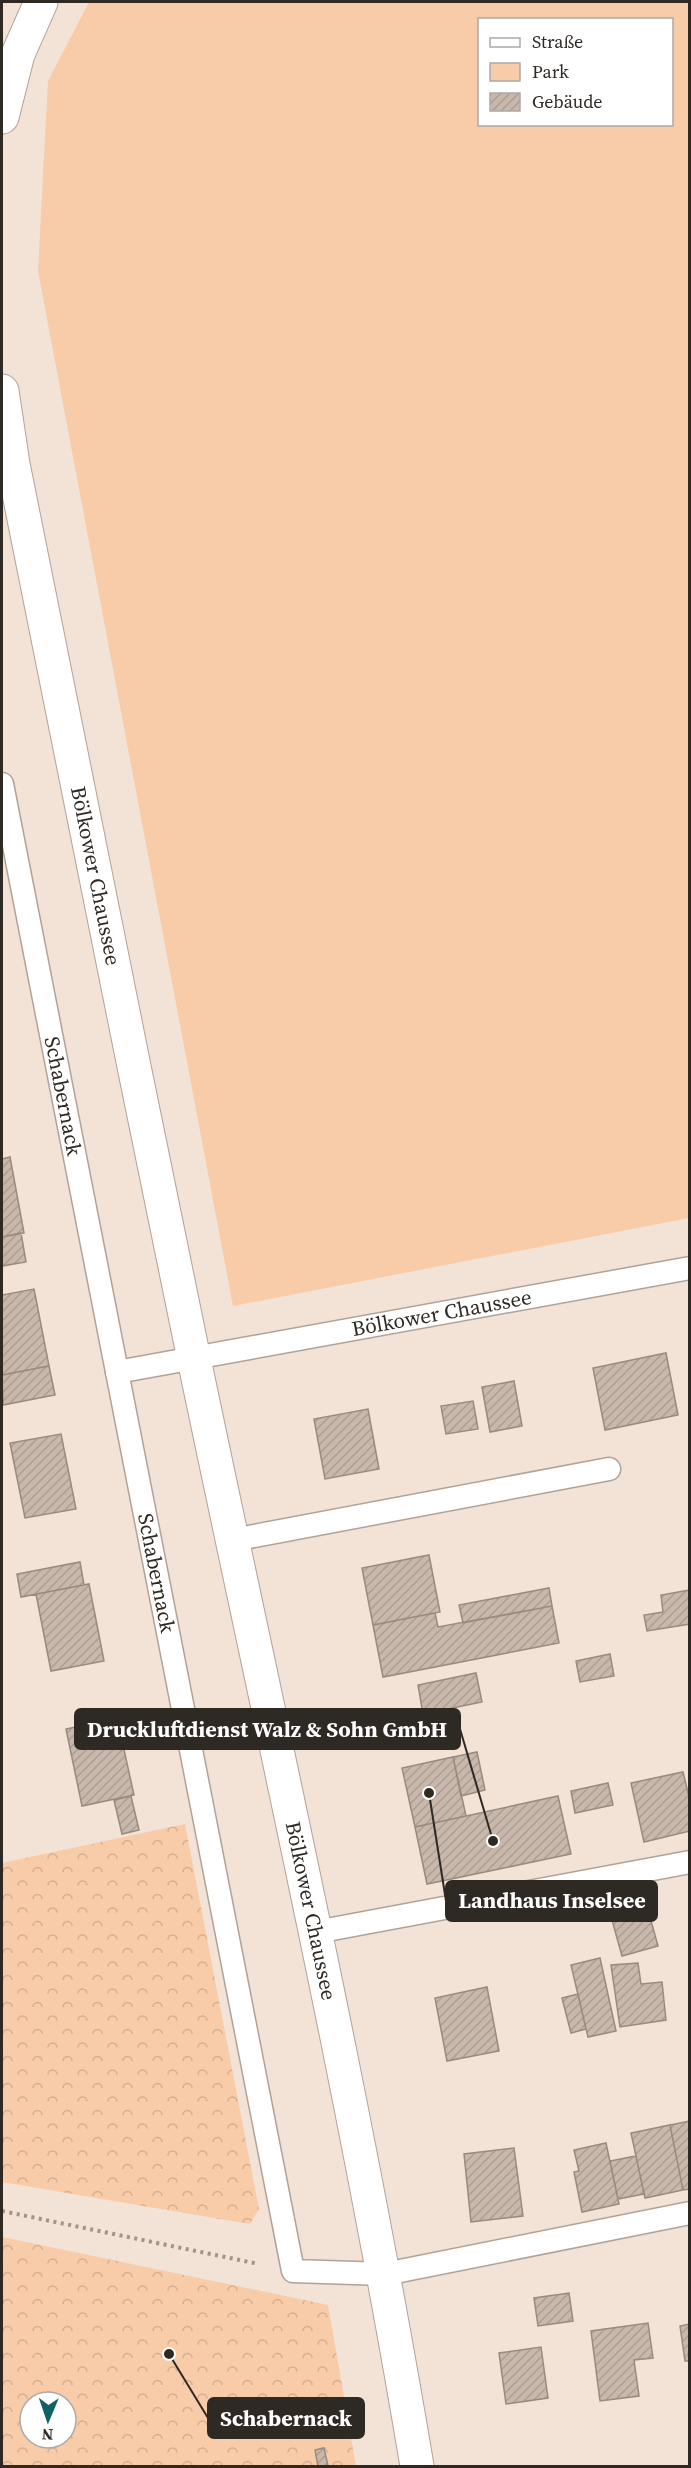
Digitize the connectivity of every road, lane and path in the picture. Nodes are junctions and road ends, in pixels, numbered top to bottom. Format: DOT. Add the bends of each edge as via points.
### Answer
graph roads {
  1 [pos="41,2"];
  2 [pos="2,117"];
  3 [pos="2,391"];
  4 [pos="2,784"];
  5 [pos="690,1268"];
  6 [pos="194,1359"];
  7 [pos="117,1372"];
  8 [pos="609,1469"];
  9 [pos="233,1540"];
  10 [pos="690,1862"];
  11 [pos="316,1932"];
  12 [pos="2,2211"];
  13 [pos="690,2213"];
  14 [pos="292,2271"];
  15 [pos="385,2274"];
  16 [pos="417,2466"];
  1 -- 2 [label="street" via="18,54"];
  3 -- 6 [label="street, Bölkower Chaussee" via="13,464"];
  4 -- 7 [label="lane, Schabernack"];
  5 -- 6 [label="lane, Bölkower Chaussee"];
  6 -- 7 [label="lane, Bölkower Chaussee"];
  6 -- 9 [label="street, Bölkower Chaussee"];
  7 -- 14 [label="lane, Schabernack"];
  8 -- 9 [label="lane"];
  9 -- 11 [label="street, Bölkower Chaussee"];
  10 -- 11 [label="lane"];
  11 -- 15 [label="street, Bölkower Chaussee"];
  12 -- 14 [label="path"];
  13 -- 15 [label="lane"];
  14 -- 15 [label="lane"];
  15 -- 16 [label="street, Bölkower Chaussee"];
}
